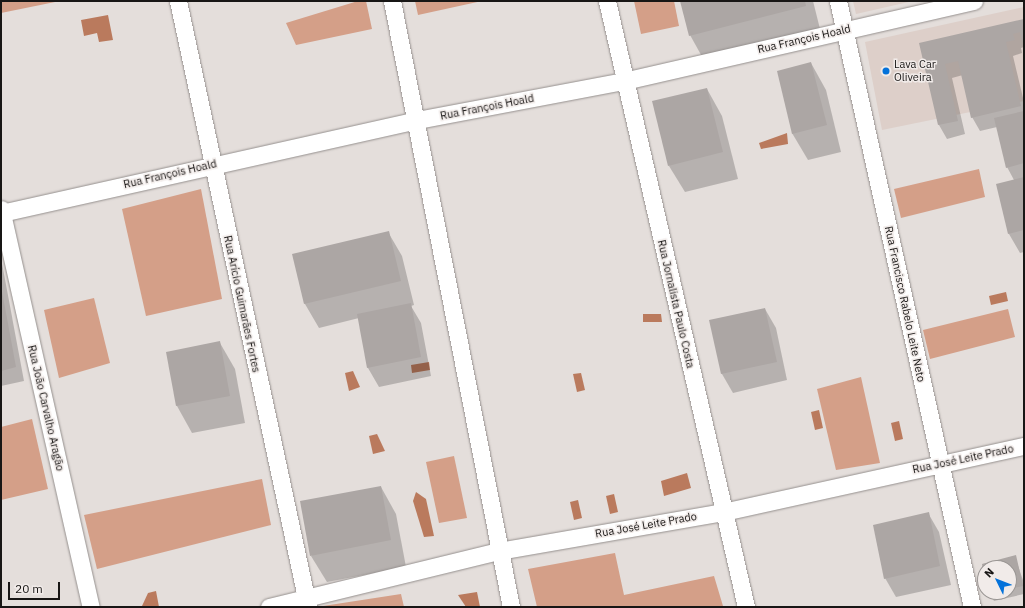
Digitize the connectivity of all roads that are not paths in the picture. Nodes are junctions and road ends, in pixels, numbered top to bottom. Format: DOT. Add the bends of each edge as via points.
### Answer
graph roads {
  1 [pos="178,1"];
  2 [pos="392,1"];
  3 [pos="607,1"];
  4 [pos="838,1"];
  5 [pos="974,1"];
  6 [pos="845,30"];
  7 [pos="624,81"];
  8 [pos="417,120"];
  9 [pos="212,164"];
  10 [pos="1,212"];
  11 [pos="1024,446"];
  12 [pos="940,464"];
  13 [pos="724,512"];
  14 [pos="499,551"];
  15 [pos="307,603"];
  16 [pos="92,607"];
  17 [pos="269,607"];
  18 [pos="511,607"];
  19 [pos="746,607"];
  20 [pos="972,607"];
  1 -- 9 [label="street, Rua Arício Guimarães Fortes"];
  2 -- 8 [label="street"];
  3 -- 7 [label="street, Rua Jornalista Paulo Costa"];
  4 -- 6 [label="street, Rua Francisco Rabelo Leite Neto"];
  5 -- 6 [label="street, Rua François Hoald"];
  6 -- 7 [label="street, Rua François Hoald"];
  6 -- 12 [label="street, Rua Francisco Rabelo Leite Neto"];
  7 -- 8 [label="street, Rua François Hoald"];
  7 -- 13 [label="street, Rua Jornalista Paulo Costa"];
  8 -- 9 [label="street, Rua François Hoald"];
  8 -- 14 [label="street"];
  9 -- 10 [label="street, Rua François Hoald"];
  9 -- 15 [label="street, Rua Arício Guimarães Fortes"];
  10 -- 16 [label="street, Rua João Carvalho Aragão"];
  11 -- 12 [label="street, Rua José Leite Prado"];
  12 -- 13 [label="street, Rua José Leite Prado"];
  12 -- 20 [label="street, Rua Francisco Rabelo Leite Neto"];
  13 -- 14 [label="street, Rua José Leite Prado"];
  13 -- 19 [label="street, Rua Jornalista Paulo Costa"];
  14 -- 15 [label="street, Rua José Leite Prado"];
  14 -- 18 [label="street"];
  15 -- 17 [label="street, Rua José Leite Prado"];
}
